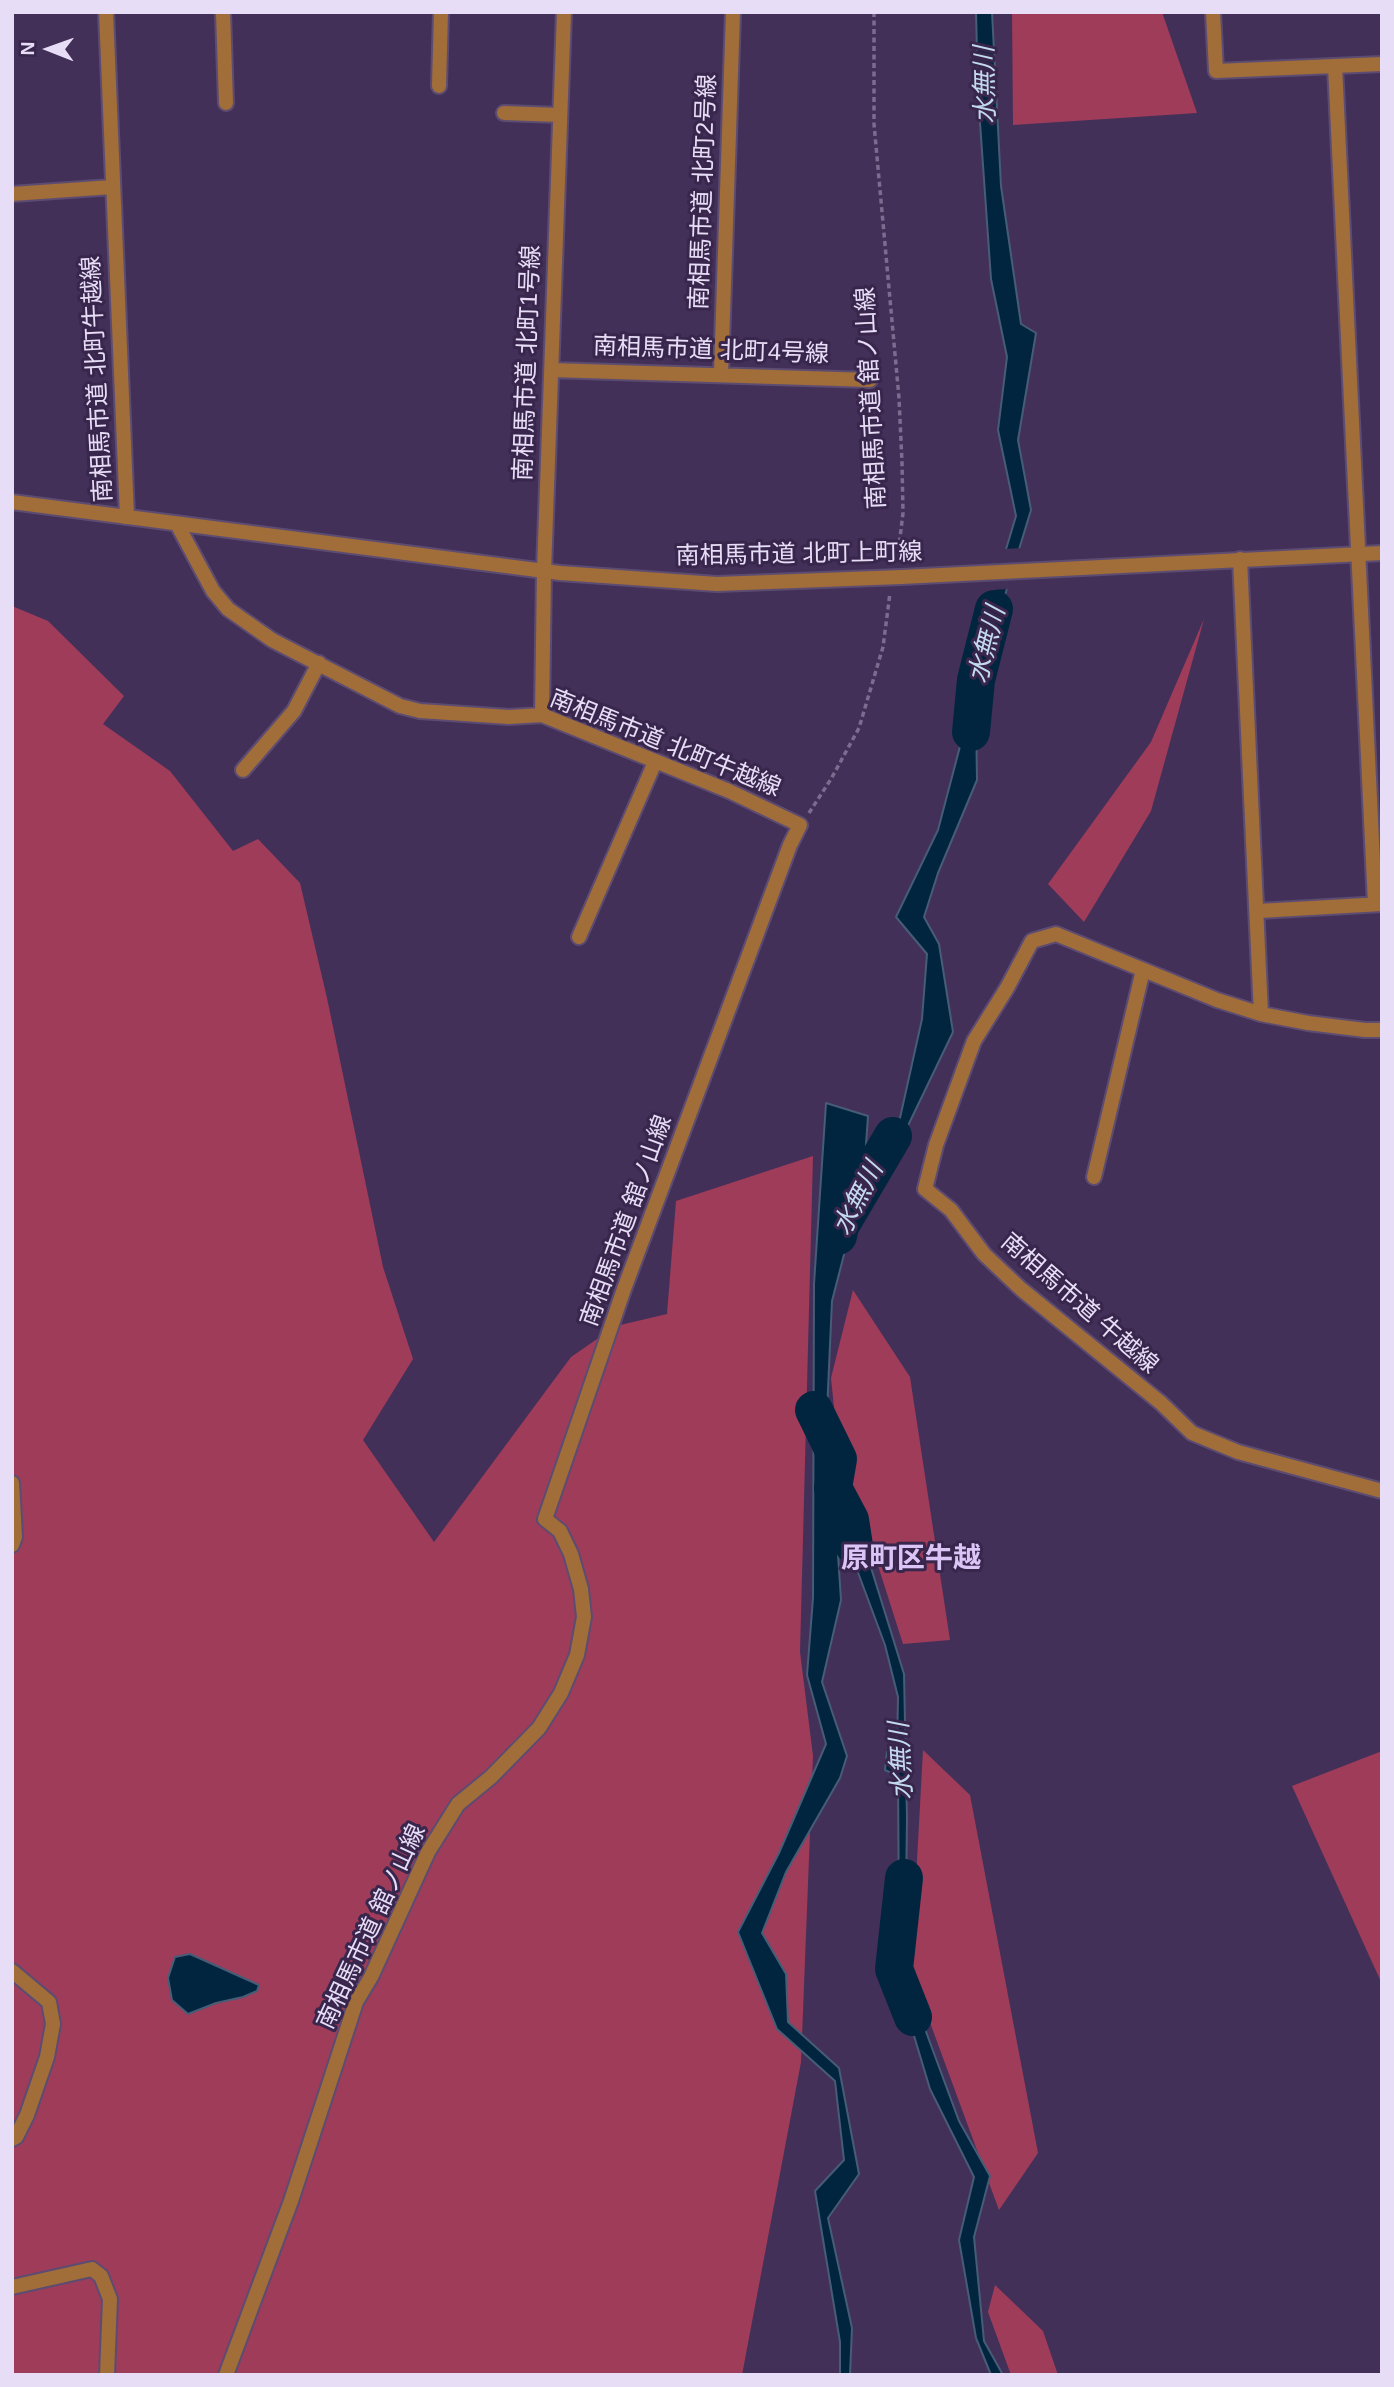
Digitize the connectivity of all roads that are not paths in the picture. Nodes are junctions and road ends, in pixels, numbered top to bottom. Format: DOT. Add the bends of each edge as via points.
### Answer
graph roads {
  1 [pos="106,12"];
  2 [pos="223,12"];
  3 [pos="440,12"];
  4 [pos="564,12"];
  5 [pos="733,12"];
  6 [pos="1213,12"];
  7 [pos="1382,64"];
  8 [pos="1335,66"];
  9 [pos="439,86"];
  10 [pos="226,103"];
  11 [pos="504,113"];
  12 [pos="559,114"];
  13 [pos="112,187"];
  14 [pos="12,194"];
  15 [pos="551,370"];
  16 [pos="721,373"];
  17 [pos="870,380"];
  18 [pos="12,502"];
  19 [pos="127,517"];
  20 [pos="177,524"];
  21 [pos="1382,553"];
  22 [pos="1359,554"];
  23 [pos="1240,559"];
  24 [pos="544,571"];
  25 [pos="319,663"];
  26 [pos="542,715"];
  27 [pos="655,762"];
  28 [pos="243,770"];
  29 [pos="800,825"];
  30 [pos="1378,904"];
  31 [pos="1258,911"];
  32 [pos="579,937"];
  33 [pos="1143,970"];
  34 [pos="1261,1014"];
  35 [pos="1382,1030"];
  36 [pos="1094,1177"];
  37 [pos="12,1483"];
  38 [pos="1382,1491"];
  39 [pos="12,1545"];
  40 [pos="12,1971"];
  41 [pos="12,2139"];
  42 [pos="12,2287"];
  43 [pos="107,2375"];
  44 [pos="226,2375"];
  1 -- 13 [label="street, 南相馬市道 北町牛越線"];
  2 -- 10 [label="street"];
  3 -- 9 [label="street"];
  4 -- 12 [label="street, 南相馬市道 北町1号線"];
  5 -- 16 [label="street, 南相馬市道 北町2号線"];
  6 -- 8 [label="street" via="1216,71"];
  7 -- 8 [label="street"];
  8 -- 22 [label="street"];
  11 -- 12 [label="street"];
  12 -- 15 [label="street, 南相馬市道 北町1号線"];
  13 -- 14 [label="street"];
  13 -- 19 [label="street, 南相馬市道 北町牛越線"];
  15 -- 16 [label="street, 南相馬市道 北町4号線"];
  15 -- 24 [label="street, 南相馬市道 北町1号線"];
  16 -- 17 [label="street, 南相馬市道 北町4号線"];
  18 -- 19 [label="street"];
  19 -- 20 [label="street, 南相馬市道 北町牛越線"];
  20 -- 24 [label="street, 南相馬市道 北町上町線"];
  20 -- 25 [label="street, 南相馬市道 北町牛越線" via="213,592 228,609 272,640"];
  21 -- 22 [label="street, 南相馬市道 北町上町線"];
  22 -- 23 [label="street, 南相馬市道 北町上町線"];
  22 -- 30 [label="street"];
  23 -- 24 [label="street, 南相馬市道 北町上町線" via="717,583"];
  23 -- 31 [label="street"];
  24 -- 26 [label="street, 南相馬市道 北町1号線"];
  25 -- 26 [label="street, 南相馬市道 北町牛越線" via="400,706 420,711"];
  25 -- 28 [label="street" via="294,711"];
  26 -- 27 [label="street, 南相馬市道 北町牛越線"];
  27 -- 29 [label="street, 南相馬市道 北町牛越線"];
  27 -- 32 [label="street"];
  29 -- 44 [label="street, 南相馬市道 舘ノ山線" via="624,1289 545,1519 560,1531 581,1589 584,1617 577,1655 539,1728 458,1804 428,1852 356,2002 291,2201"];
  30 -- 31 [label="street"];
  31 -- 34 [label="street"];
  33 -- 34 [label="street, 南相馬市道 牛越線"];
  33 -- 36 [label="street"];
  33 -- 38 [label="street, 南相馬市道 牛越線" via="1056,934 1032,941 974,1041 925,1189 951,1210 984,1254 1021,1289 1192,1433 1238,1452"];
  34 -- 35 [label="street, 南相馬市道 牛越線"];
  37 -- 39 [label="street"];
  40 -- 41 [label="street" via="49,2002 53,2024 27,2115"];
  42 -- 43 [label="street" via="92,2269 101,2276 110,2299"];
}
